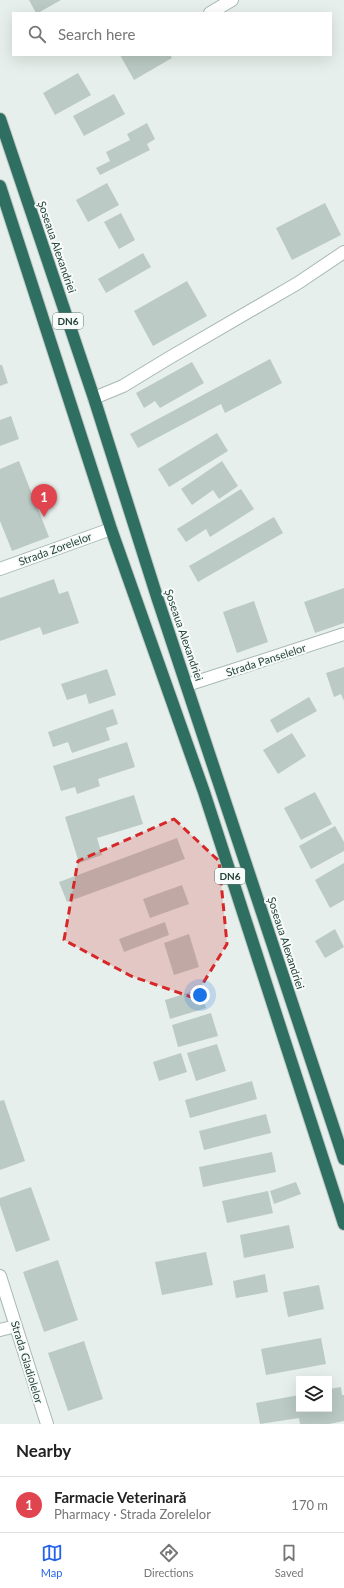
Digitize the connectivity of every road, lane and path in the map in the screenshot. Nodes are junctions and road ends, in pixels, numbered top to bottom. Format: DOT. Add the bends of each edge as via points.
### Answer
graph roads {
  1 [pos="232,0"];
  2 [pos="212,12"];
  3 [pos="0,119"];
  4 [pos="0,186"];
  5 [pos="344,252"];
  6 [pos="94,398"];
  7 [pos="111,529"];
  8 [pos="0,569"];
  9 [pos="344,634"];
  10 [pos="187,685"];
  11 [pos="344,1159"];
  12 [pos="344,1224"];
  13 [pos="0,1276"];
  14 [pos="16,1326"];
  15 [pos="0,1330"];
  16 [pos="47,1424"];
  1 -- 2 [label="street"];
  3 -- 6 [label="highway, Șoseaua Alexandriei / DN6"];
  4 -- 7 [label="highway, DN6"];
  5 -- 6 [label="street" via="298,283 123,386"];
  6 -- 10 [label="highway, Șoseaua Alexandriei / DN6"];
  7 -- 8 [label="street, Strada Zorelelor"];
  7 -- 12 [label="highway, DN6" via="204,792"];
  9 -- 10 [label="street, Strada Panselelor"];
  10 -- 11 [label="highway, Șoseaua Alexandriei / DN6"];
  13 -- 14 [label="street, Strada Gladiolelor"];
  14 -- 15 [label="street"];
  14 -- 16 [label="street, Strada Gladiolelor"];
}
